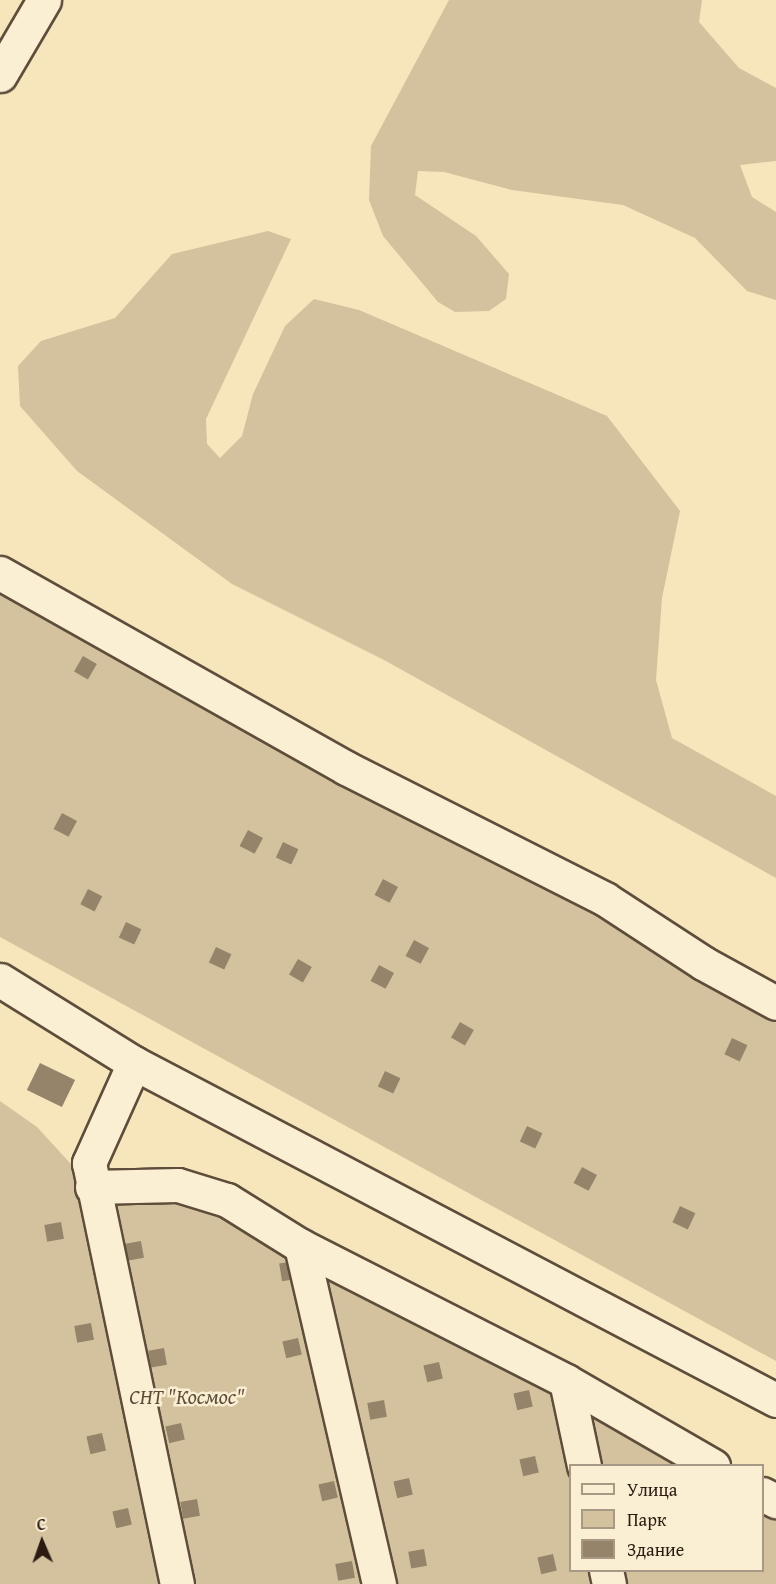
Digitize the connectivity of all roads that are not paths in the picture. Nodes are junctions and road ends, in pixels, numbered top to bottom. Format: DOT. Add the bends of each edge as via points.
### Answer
graph roads {
  1 [pos="44,0"];
  2 [pos="0,75"];
  3 [pos="0,573"];
  4 [pos="0,980"];
  5 [pos="776,1003"];
  6 [pos="134,1063"];
  7 [pos="92,1187"];
  8 [pos="301,1246"];
  9 [pos="566,1381"];
  10 [pos="776,1400"];
  11 [pos="584,1464"];
  12 [pos="710,1464"];
  13 [pos="177,1584"];
  14 [pos="379,1584"];
  1 -- 2 [label="street"];
  3 -- 5 [label="street" via="346,768 605,899 703,963"];
  4 -- 6 [label="street"];
  6 -- 7 [label="street" via="89,1163"];
  6 -- 10 [label="street"];
  7 -- 8 [label="street" via="178,1185 227,1200"];
  7 -- 13 [label="street"];
  8 -- 9 [label="street"];
  8 -- 14 [label="street"];
  9 -- 11 [label="street"];
  9 -- 12 [label="street"];
}
